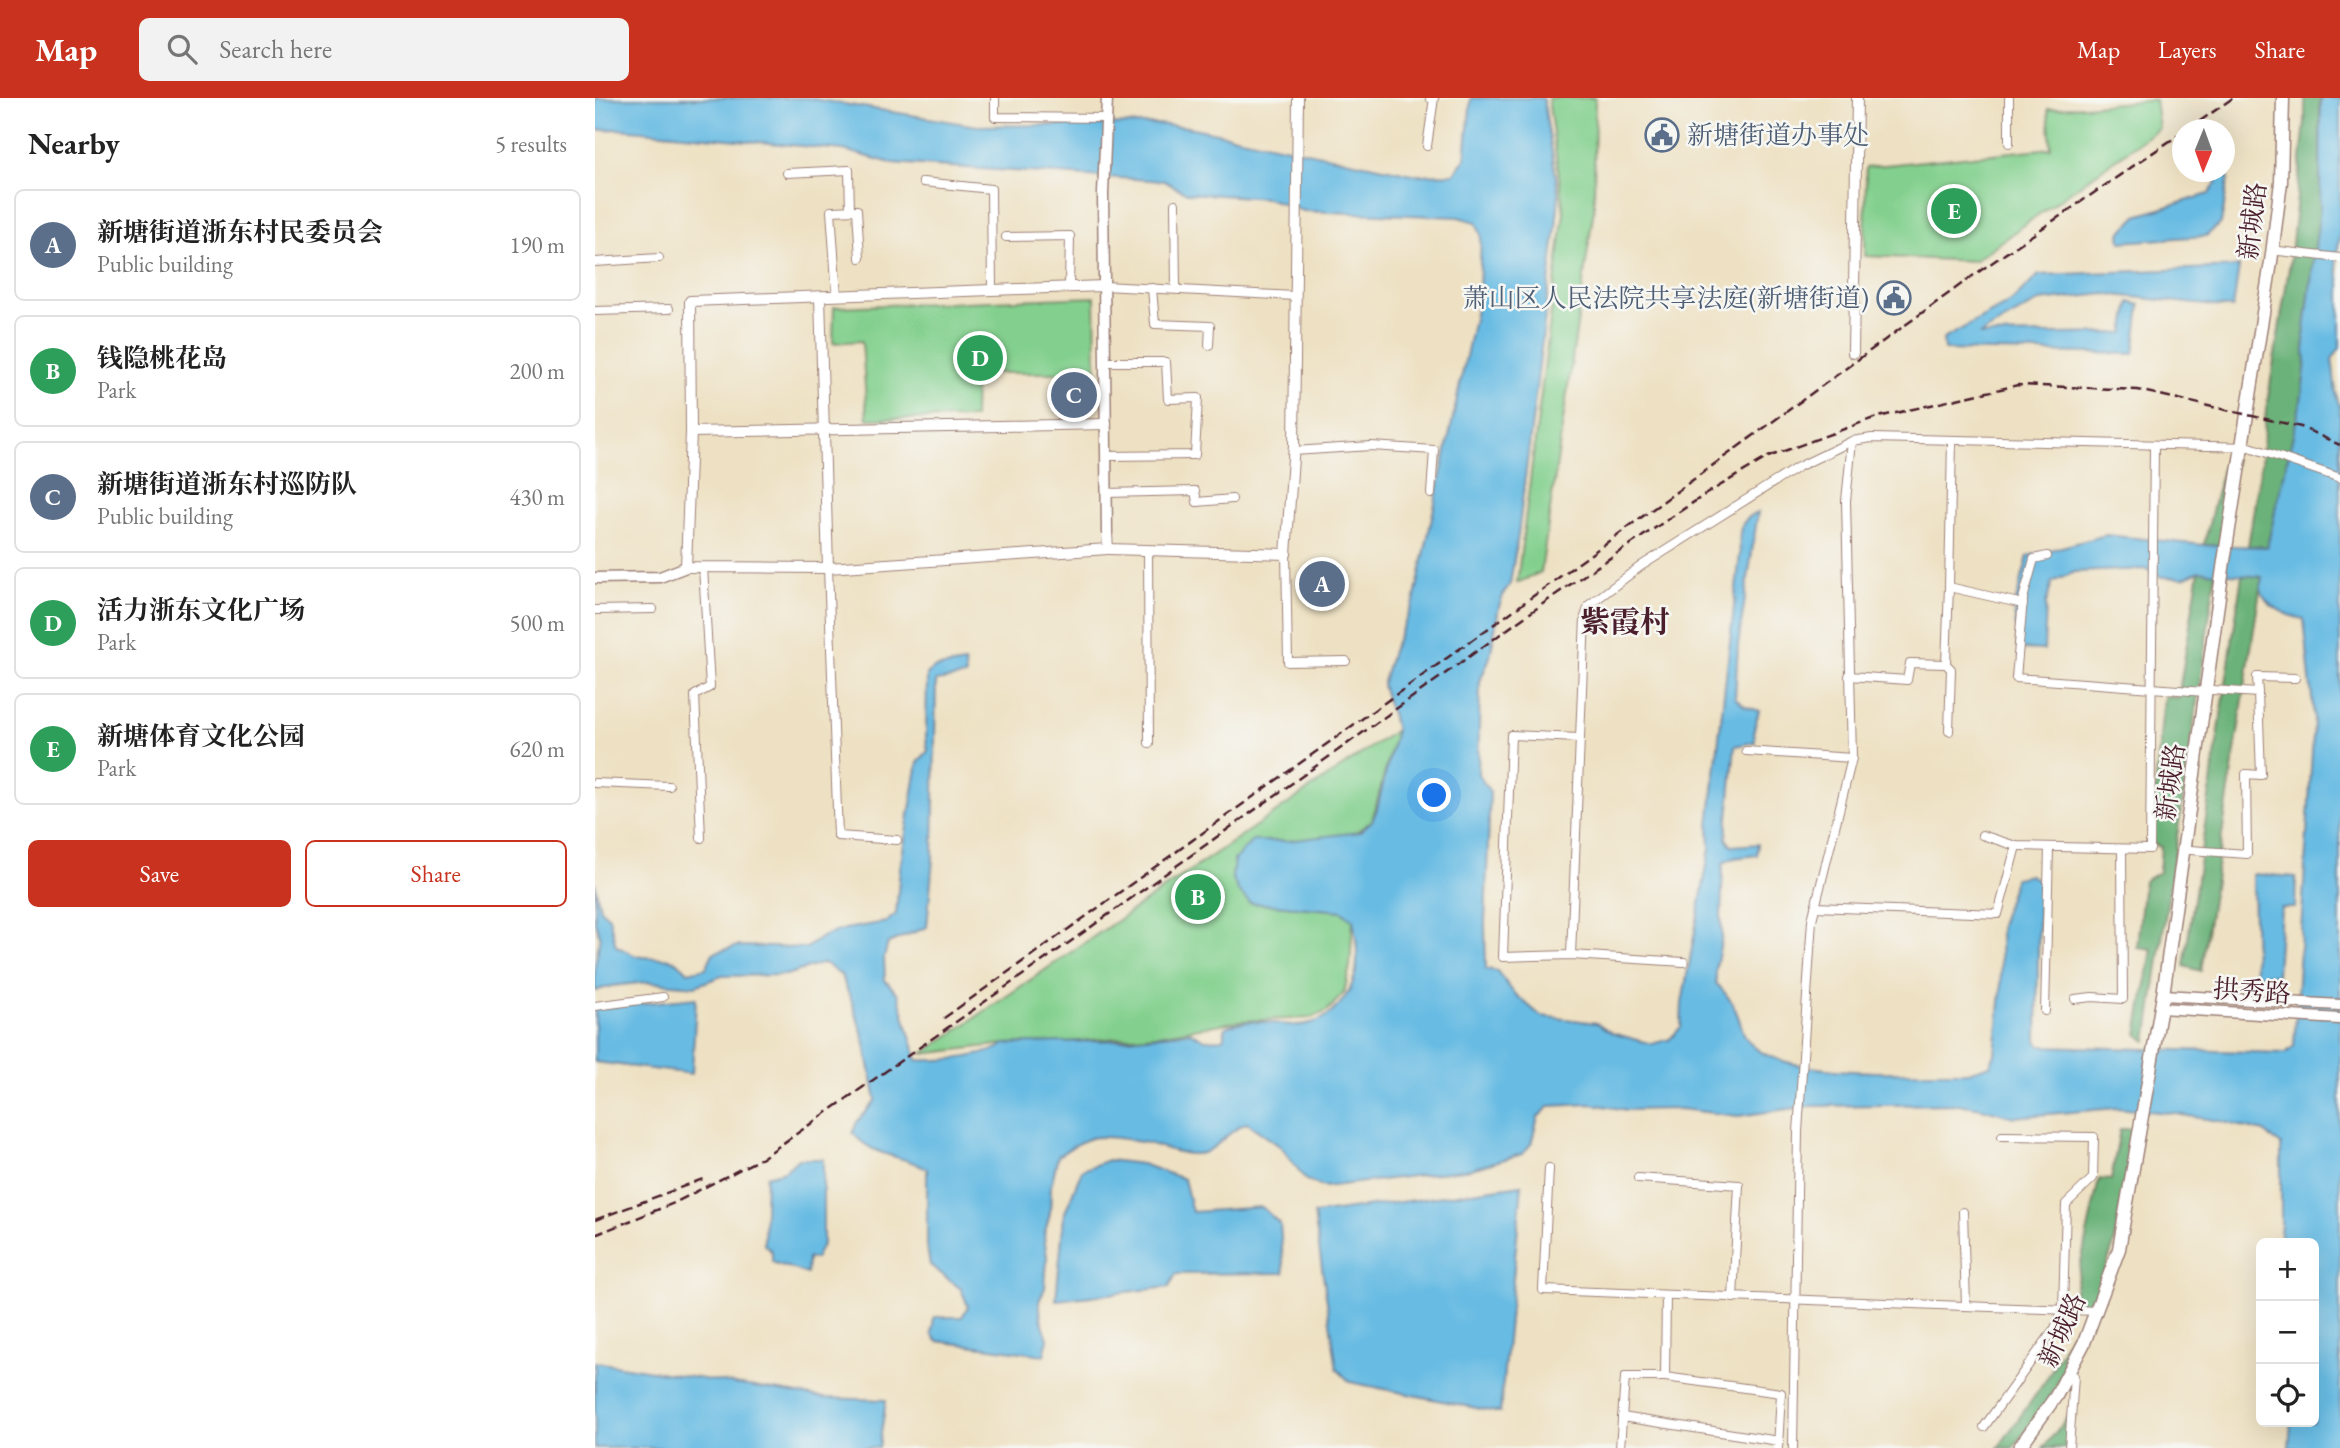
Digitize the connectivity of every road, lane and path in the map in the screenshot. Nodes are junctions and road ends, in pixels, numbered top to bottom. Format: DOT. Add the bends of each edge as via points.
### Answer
graph roads {
  1 [pos="995,98"];
  2 [pos="1107,98"];
  3 [pos="1298,98"];
  4 [pos="1430,98"];
  5 [pos="1857,98"];
  6 [pos="2009,98"];
  7 [pos="2283,98"];
  8 [pos="2289,98"];
  9 [pos="1106,118"];
  10 [pos="2009,144"];
  11 [pos="1427,146"];
  12 [pos="787,173"];
  13 [pos="923,182"];
  14 [pos="1175,204"];
  15 [pos="851,210"];
  16 [pos="1006,237"];
  17 [pos="2279,251"];
  18 [pos="659,258"];
  19 [pos="860,258"];
  20 [pos="2340,258"];
  21 [pos="595,262"];
  22 [pos="1104,286"];
  23 [pos="1069,287"];
  24 [pos="1152,288"];
  25 [pos="1176,289"];
  26 [pos="992,290"];
  27 [pos="820,296"];
  28 [pos="837,296"];
  29 [pos="1295,296"];
  30 [pos="669,309"];
  31 [pos="595,311"];
  32 [pos="1209,345"];
  33 [pos="1853,352"];
  34 [pos="1105,362"];
  35 [pos="1106,424"];
  36 [pos="824,429"];
  37 [pos="691,432"];
  38 [pos="1952,440"];
  39 [pos="1852,441"];
  40 [pos="2154,445"];
  41 [pos="2246,447"];
  42 [pos="1294,451"];
  43 [pos="1106,456"];
  44 [pos="2340,478"];
  45 [pos="1106,493"];
  46 [pos="1431,494"];
  47 [pos="1233,499"];
  48 [pos="1107,533"];
  49 [pos="1108,549"];
  50 [pos="1148,550"];
  51 [pos="1286,554"];
  52 [pos="2047,556"];
  53 [pos="686,567"];
  54 [pos="703,567"];
  55 [pos="828,568"];
  56 [pos="595,578"];
  57 [pos="1949,587"];
  58 [pos="2023,604"];
  59 [pos="653,609"];
  60 [pos="595,610"];
  61 [pos="1346,660"];
  62 [pos="1946,664"];
  63 [pos="1849,676"];
  64 [pos="2295,678"];
  65 [pos="2151,689"];
  66 [pos="2209,691"];
  67 [pos="2257,693"];
  68 [pos="1949,731"];
  69 [pos="1579,738"];
  70 [pos="1149,743"];
  71 [pos="1745,751"];
  72 [pos="1852,758"];
  73 [pos="595,783"];
  74 [pos="669,786"];
  75 [pos="1982,835"];
  76 [pos="701,838"];
  77 [pos="897,840"];
  78 [pos="2016,846"];
  79 [pos="2049,847"];
  80 [pos="2122,849"];
  81 [pos="2190,850"];
  82 [pos="1815,907"];
  83 [pos="1571,955"];
  84 [pos="1683,962"];
  85 [pos="663,996"];
  86 [pos="2075,999"];
  87 [pos="2165,1001"];
  88 [pos="2340,1005"];
  89 [pos="595,1006"];
  90 [pos="2045,1011"];
  91 [pos="2340,1019"];
  92 [pos="2146,1115"];
  93 [pos="2002,1136"];
  94 [pos="1549,1168"];
  95 [pos="1638,1178"];
  96 [pos="1963,1212"];
  97 [pos="1666,1295"];
  98 [pos="1733,1298"];
  99 [pos="1795,1300"];
  100 [pos="1966,1306"];
  101 [pos="2063,1310"];
  102 [pos="2097,1311"];
  103 [pos="2074,1376"];
  104 [pos="1665,1377"];
  105 [pos="1622,1417"];
  106 [pos="1984,1427"];
  107 [pos="1779,1444"];
  108 [pos="1620,1448"];
  109 [pos="1793,1448"];
  110 [pos="2019,1448"];
  111 [pos="2028,1448"];
  112 [pos="2069,1448"];
  1 -- 9 [label="street" via="995,117"];
  2 -- 9 [label="main road"];
  3 -- 29 [label="street"];
  4 -- 11 [label="street" via="1434,98"];
  5 -- 33 [label="street"];
  6 -- 10 [label="street"];
  7 -- 41 [label="main road, 新城路" via="2281,182"];
  8 -- 17 [label="main road, 新城路" via="2288,183"];
  9 -- 22 [label="main road"];
  12 -- 15 [label="street" via="849,170"];
  13 -- 26 [label="street" via="992,189"];
  14 -- 25 [label="street"];
  15 -- 19 [label="street" via="857,209"];
  15 -- 28 [label="street" via="831,211"];
  16 -- 23 [label="street" via="1070,236"];
  17 -- 20 [label="street"];
  17 -- 41 [label="main road, 新城路"];
  18 -- 21 [label="street"];
  22 -- 23 [label="street"];
  22 -- 24 [label="street"];
  22 -- 34 [label="main road"];
  23 -- 26 [label="street"];
  24 -- 25 [label="street"];
  24 -- 32 [label="street" via="1155,324 1210,326"];
  25 -- 29 [label="street"];
  26 -- 28 [label="street"];
  27 -- 28 [label="street"];
  27 -- 36 [label="street"];
  27 -- 37 [label="street" via="690,301"];
  29 -- 42 [label="street"];
  30 -- 31 [label="street"];
  34 -- 35 [label="main road"];
  34 -- 43 [label="street" via="1166,362 1168,399 1198,398 1195,455"];
  35 -- 36 [label="street"];
  35 -- 43 [label="main road"];
  36 -- 37 [label="street"];
  36 -- 55 [label="street"];
  37 -- 53 [label="street"];
  38 -- 39 [label="street"];
  38 -- 40 [label="street"];
  38 -- 57 [label="street"];
  39 -- 63 [label="street" via="1846,501"];
  39 -- 69 [label="street" via="1798,467 1641,566 1589,605"];
  40 -- 41 [label="street"];
  40 -- 65 [label="street"];
  41 -- 44 [label="street"];
  41 -- 66 [label="main road, 新城路"];
  42 -- 46 [label="street" via="1371,446 1434,450"];
  42 -- 51 [label="street"];
  43 -- 45 [label="main road"];
  45 -- 47 [label="street" via="1195,491 1197,502"];
  45 -- 48 [label="main road"];
  48 -- 49 [label="street"];
  49 -- 50 [label="street"];
  49 -- 55 [label="street"];
  50 -- 51 [label="street"];
  50 -- 70 [label="street"];
  51 -- 61 [label="street" via="1288,662"];
  52 -- 58 [label="street" via="2034,559"];
  53 -- 54 [label="street"];
  53 -- 56 [label="main road" via="660,577"];
  54 -- 55 [label="street"];
  54 -- 76 [label="street" via="709,687 695,695"];
  55 -- 77 [label="street" via="838,836"];
  57 -- 58 [label="street"];
  57 -- 62 [label="street"];
  58 -- 65 [label="street" via="2016,678"];
  59 -- 60 [label="street"];
  62 -- 63 [label="street" via="1910,663 1907,680"];
  62 -- 68 [label="street" via="1951,669"];
  63 -- 72 [label="street"];
  64 -- 67 [label="street" via="2257,677"];
  65 -- 66 [label="street"];
  65 -- 80 [label="street" via="2150,849"];
  66 -- 67 [label="street"];
  66 -- 81 [label="main road, 新城路"];
  66 -- 87 [label="main road, 新城路"];
  67 -- 81 [label="street" via="2262,775 2246,774 2247,854"];
  69 -- 83 [label="street"];
  69 -- 83 [label="street" via="1511,735 1503,943 1503,957"];
  71 -- 72 [label="street"];
  72 -- 82 [label="street"];
  73 -- 74 [label="street"];
  75 -- 78 [label="street"];
  78 -- 79 [label="street"];
  78 -- 82 [label="street" via="1998,914"];
  79 -- 80 [label="street"];
  79 -- 90 [label="street"];
  80 -- 86 [label="street" via="2123,999"];
  81 -- 87 [label="main road, 新城路"];
  82 -- 99 [label="street" via="1798,1132"];
  83 -- 84 [label="street"];
  85 -- 89 [label="street"];
  87 -- 88 [label="main road, 拱秀路"];
  87 -- 91 [label="main road, 拱秀路"];
  87 -- 92 [label="main road, 新城路"];
  92 -- 102 [label="main road, 新城路" via="2119,1249"];
  92 -- 103 [label="main road, 新城路" via="2125,1251 2091,1345"];
  93 -- 101 [label="street" via="2094,1137 2093,1178 2066,1204"];
  94 -- 97 [label="street" via="1542,1290"];
  95 -- 98 [label="street" via="1739,1185"];
  96 -- 100 [label="street"];
  97 -- 98 [label="street"];
  97 -- 104 [label="street"];
  98 -- 99 [label="street"];
  99 -- 100 [label="street"];
  99 -- 109 [label="street"];
  100 -- 101 [label="street"];
  101 -- 102 [label="street"];
  101 -- 106 [label="street"];
  102 -- 110 [label="main road, 新城路" via="2056,1396"];
  103 -- 111 [label="main road, 新城路"];
  103 -- 112 [label="street"];
  104 -- 105 [label="street" via="1625,1377"];
  104 -- 107 [label="street" via="1781,1393"];
  105 -- 107 [label="street"];
  105 -- 108 [label="street"];
}
